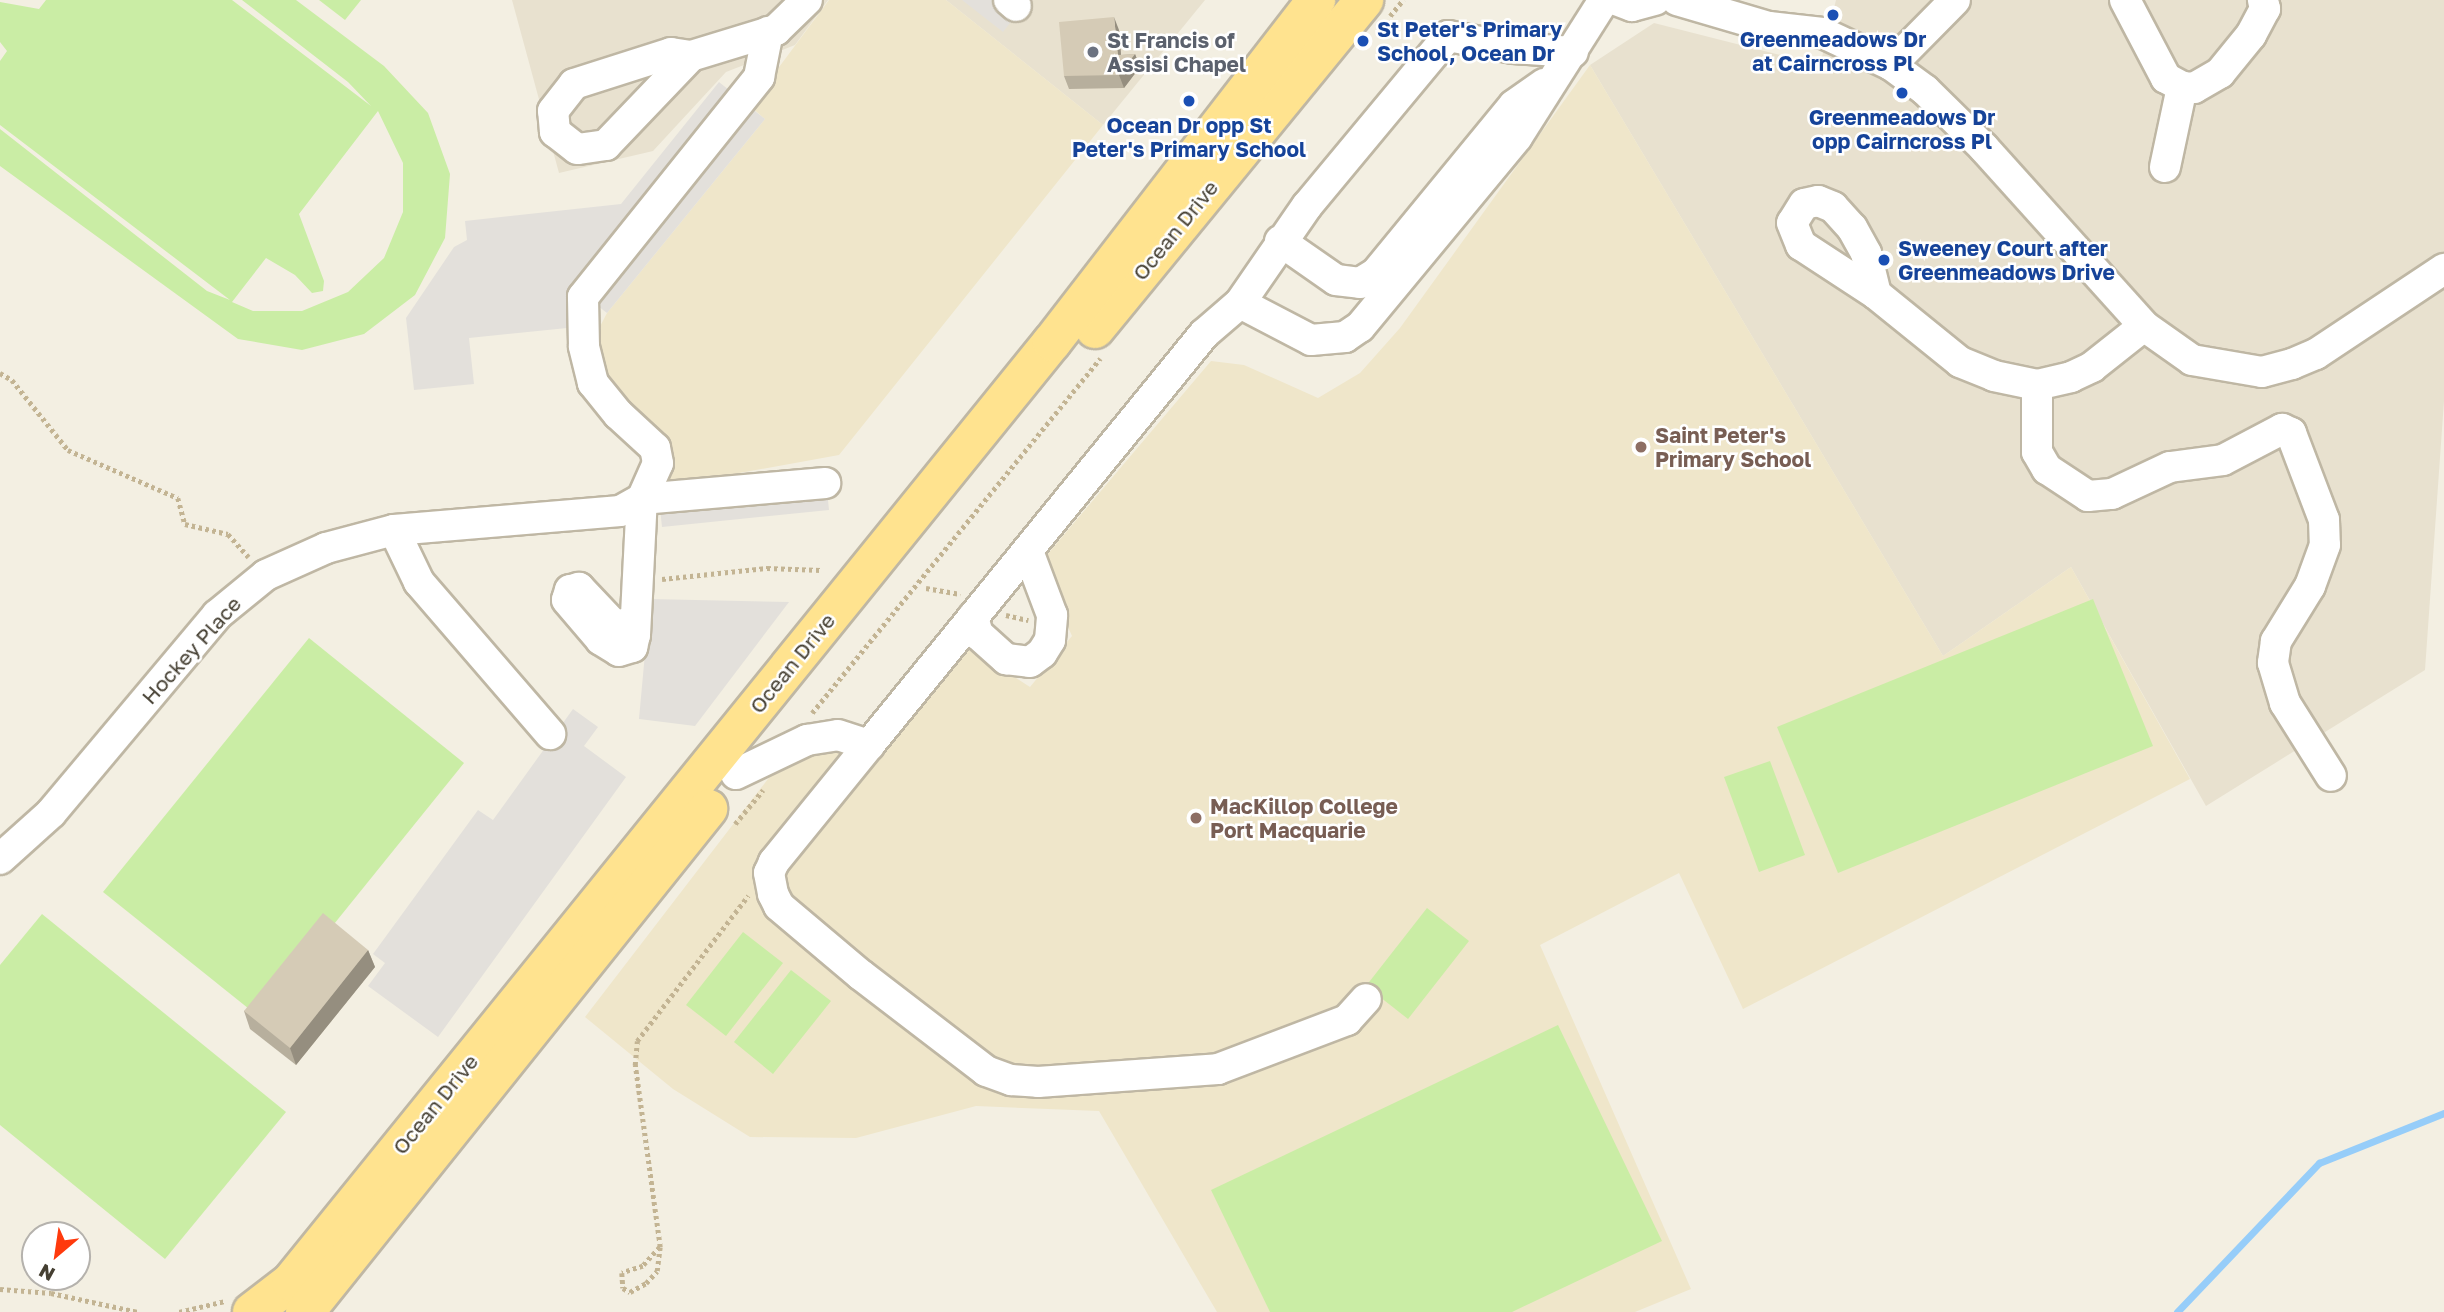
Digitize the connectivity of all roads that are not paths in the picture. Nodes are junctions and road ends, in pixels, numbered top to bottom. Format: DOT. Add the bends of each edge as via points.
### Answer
graph roads {
  1 [pos="807,0"];
  2 [pos="1316,0"];
  3 [pos="1655,0"];
  4 [pos="1677,0"];
  5 [pos="1716,0"];
  6 [pos="1955,0"];
  7 [pos="2125,0"];
  8 [pos="2263,0"];
  9 [pos="1615,2"];
  10 [pos="1375,10"];
  11 [pos="1780,25"];
  12 [pos="768,32"];
  13 [pos="691,55"];
  14 [pos="1571,57"];
  15 [pos="1891,65"];
  16 [pos="2182,87"];
  17 [pos="2165,167"];
  18 [pos="1280,241"];
  19 [pos="2444,269"];
  20 [pos="1876,294"];
  21 [pos="1240,303"];
  22 [pos="2144,326"];
  23 [pos="2037,385"];
  24 [pos="825,483"];
  25 [pos="642,499"];
  26 [pos="394,530"];
  27 [pos="1028,551"];
  28 [pos="973,617"];
  29 [pos="635,620"];
  30 [pos="550,734"];
  31 [pos="869,745"];
  32 [pos="2331,776"];
  33 [pos="753,786"];
  34 [pos="0,859"];
  35 [pos="1366,999"];
  36 [pos="252,1312"];
  37 [pos="305,1312"];
  1 -- 12 [label="street" via="784,26"];
  2 -- 36 [label="main road, Ocean Drive" via="1052,342 291,1282"];
  3 -- 9 [label="street"];
  4 -- 11 [label="street" via="1769,27"];
  5 -- 11 [label="street" via="1768,13"];
  6 -- 15 [label="street"];
  7 -- 16 [label="street" via="2157,66"];
  8 -- 16 [label="street" via="2265,9 2250,35 2220,74 2194,88"];
  9 -- 14 [label="street"];
  10 -- 33 [label="main road, Ocean Drive"];
  11 -- 15 [label="street" via="1823,33"];
  12 -- 13 [label="street"];
  12 -- 25 [label="street" via="765,61 751,88 583,297 584,346 593,383 610,406 655,448 658,463"];
  14 -- 18 [label="street" via="1448,36"];
  14 -- 18 [label="street" via="1514,105 1376,273 1360,283 1336,280"];
  14 -- 21 [label="street" via="1517,137 1360,327 1336,340 1311,340"];
  15 -- 22 [label="street" via="1925,90 1984,148"];
  16 -- 17 [label="street"];
  18 -- 21 [label="street"];
  19 -- 22 [label="street" via="2316,354 2262,372 2192,360"];
  20 -- 23 [label="street" via="1960,362 1994,376"];
  21 -- 27 [label="street" via="1204,334"];
  22 -- 23 [label="street" via="2092,367"];
  23 -- 32 [label="street" via="2037,452 2047,469 2088,496 2112,494 2170,467 2223,460 2281,429 2291,433 2324,520 2325,545 2311,586 2276,641 2273,663 2285,703"];
  24 -- 25 [label="street, Hockey Place"];
  25 -- 26 [label="street, Hockey Place" via="620,511"];
  25 -- 29 [label="street"];
  26 -- 30 [label="street" via="419,582"];
  26 -- 34 [label="street, Hockey Place" via="326,548 267,575 217,615 51,813"];
  27 -- 28 [label="street"];
  27 -- 28 [label="street" via="1052,615 1050,640 1042,653 1030,662 1006,659 978,634"];
  28 -- 31 [label="street"];
  31 -- 33 [label="street" via="838,735 795,745"];
  31 -- 35 [label="street" via="774,862 769,885 779,906 986,1071 1011,1080 1218,1069 1347,1020"];
  33 -- 37 [label="main road, Ocean Drive"];
}
